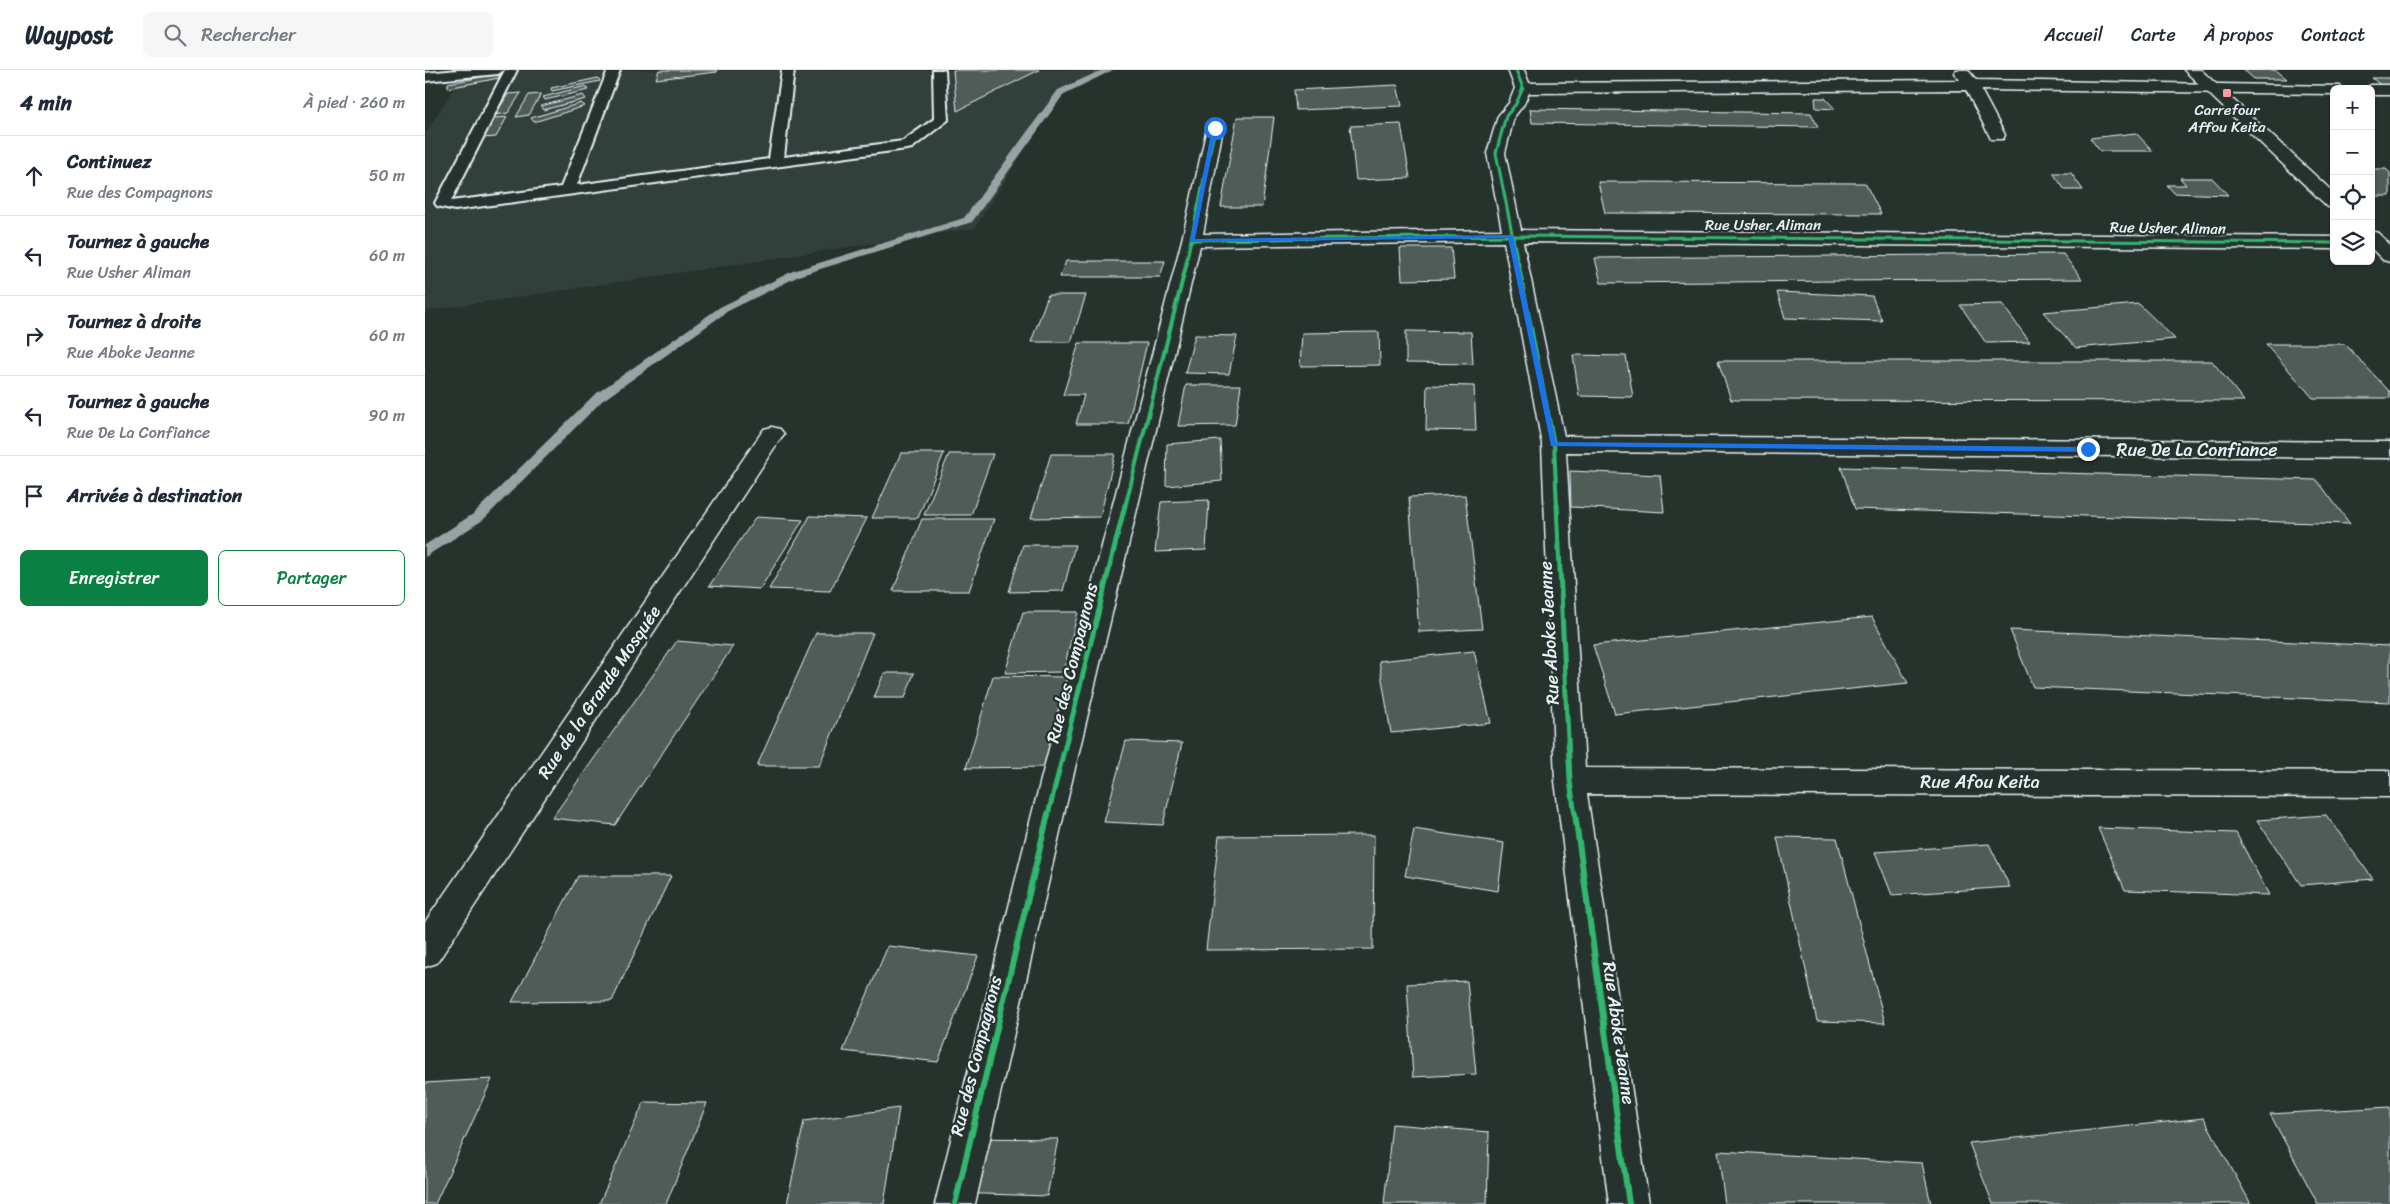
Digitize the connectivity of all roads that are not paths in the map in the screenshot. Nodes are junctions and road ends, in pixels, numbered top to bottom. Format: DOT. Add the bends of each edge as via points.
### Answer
graph roads {
  1 [pos="498,70"];
  2 [pos="511,70"];
  3 [pos="614,70"];
  4 [pos="788,70"];
  5 [pos="939,70"];
  6 [pos="1959,70"];
  7 [pos="2192,70"];
  8 [pos="425,77"];
  9 [pos="1520,79"];
  10 [pos="1971,85"];
  11 [pos="2210,87"];
  12 [pos="2330,89"];
  13 [pos="2375,90"];
  14 [pos="2390,90"];
  15 [pos="1215,128"];
  16 [pos="1997,135"];
  17 [pos="775,163"];
  18 [pos="567,190"];
  19 [pos="2330,198"];
  20 [pos="1511,236"];
  21 [pos="1192,240"];
  22 [pos="2330,243"];
  23 [pos="772,434"];
  24 [pos="1553,444"];
  25 [pos="2390,450"];
  26 [pos="1570,781"];
  27 [pos="2390,784"];
  28 [pos="425,951"];
  29 [pos="955,1204"];
  30 [pos="1629,1204"];
  1 -- 8 [label="lane"];
  2 -- 18 [label="lane" via="442,203 455,206"];
  3 -- 18 [label="lane"];
  4 -- 17 [label="lane"];
  5 -- 17 [label="lane" via="941,120 907,145"];
  6 -- 10 [label="street"];
  7 -- 11 [label="street"];
  9 -- 10 [label="street"];
  9 -- 20 [label="street, Rue Aboke Jeanne" via="1516,104 1506,116 1496,153"];
  10 -- 11 [label="street"];
  10 -- 16 [label="street"];
  11 -- 12 [label="street"];
  11 -- 19 [label="street"];
  13 -- 14 [label="street"];
  15 -- 21 [label="street, Rue des Compagnons"];
  17 -- 18 [label="lane"];
  20 -- 21 [label="street, Rue Usher Aliman"];
  20 -- 22 [label="street, Rue Usher Aliman"];
  20 -- 24 [label="street, Rue Aboke Jeanne"];
  21 -- 29 [label="street, Rue des Compagnons" via="1046,823"];
  23 -- 28 [label="street, Rue de la Grande Mosquée"];
  24 -- 25 [label="street, Rue De La Confiance"];
  24 -- 26 [label="street, Rue Aboke Jeanne"];
  26 -- 27 [label="street, Rue Afou Keita"];
  26 -- 30 [label="street, Rue Aboke Jeanne"];
}
